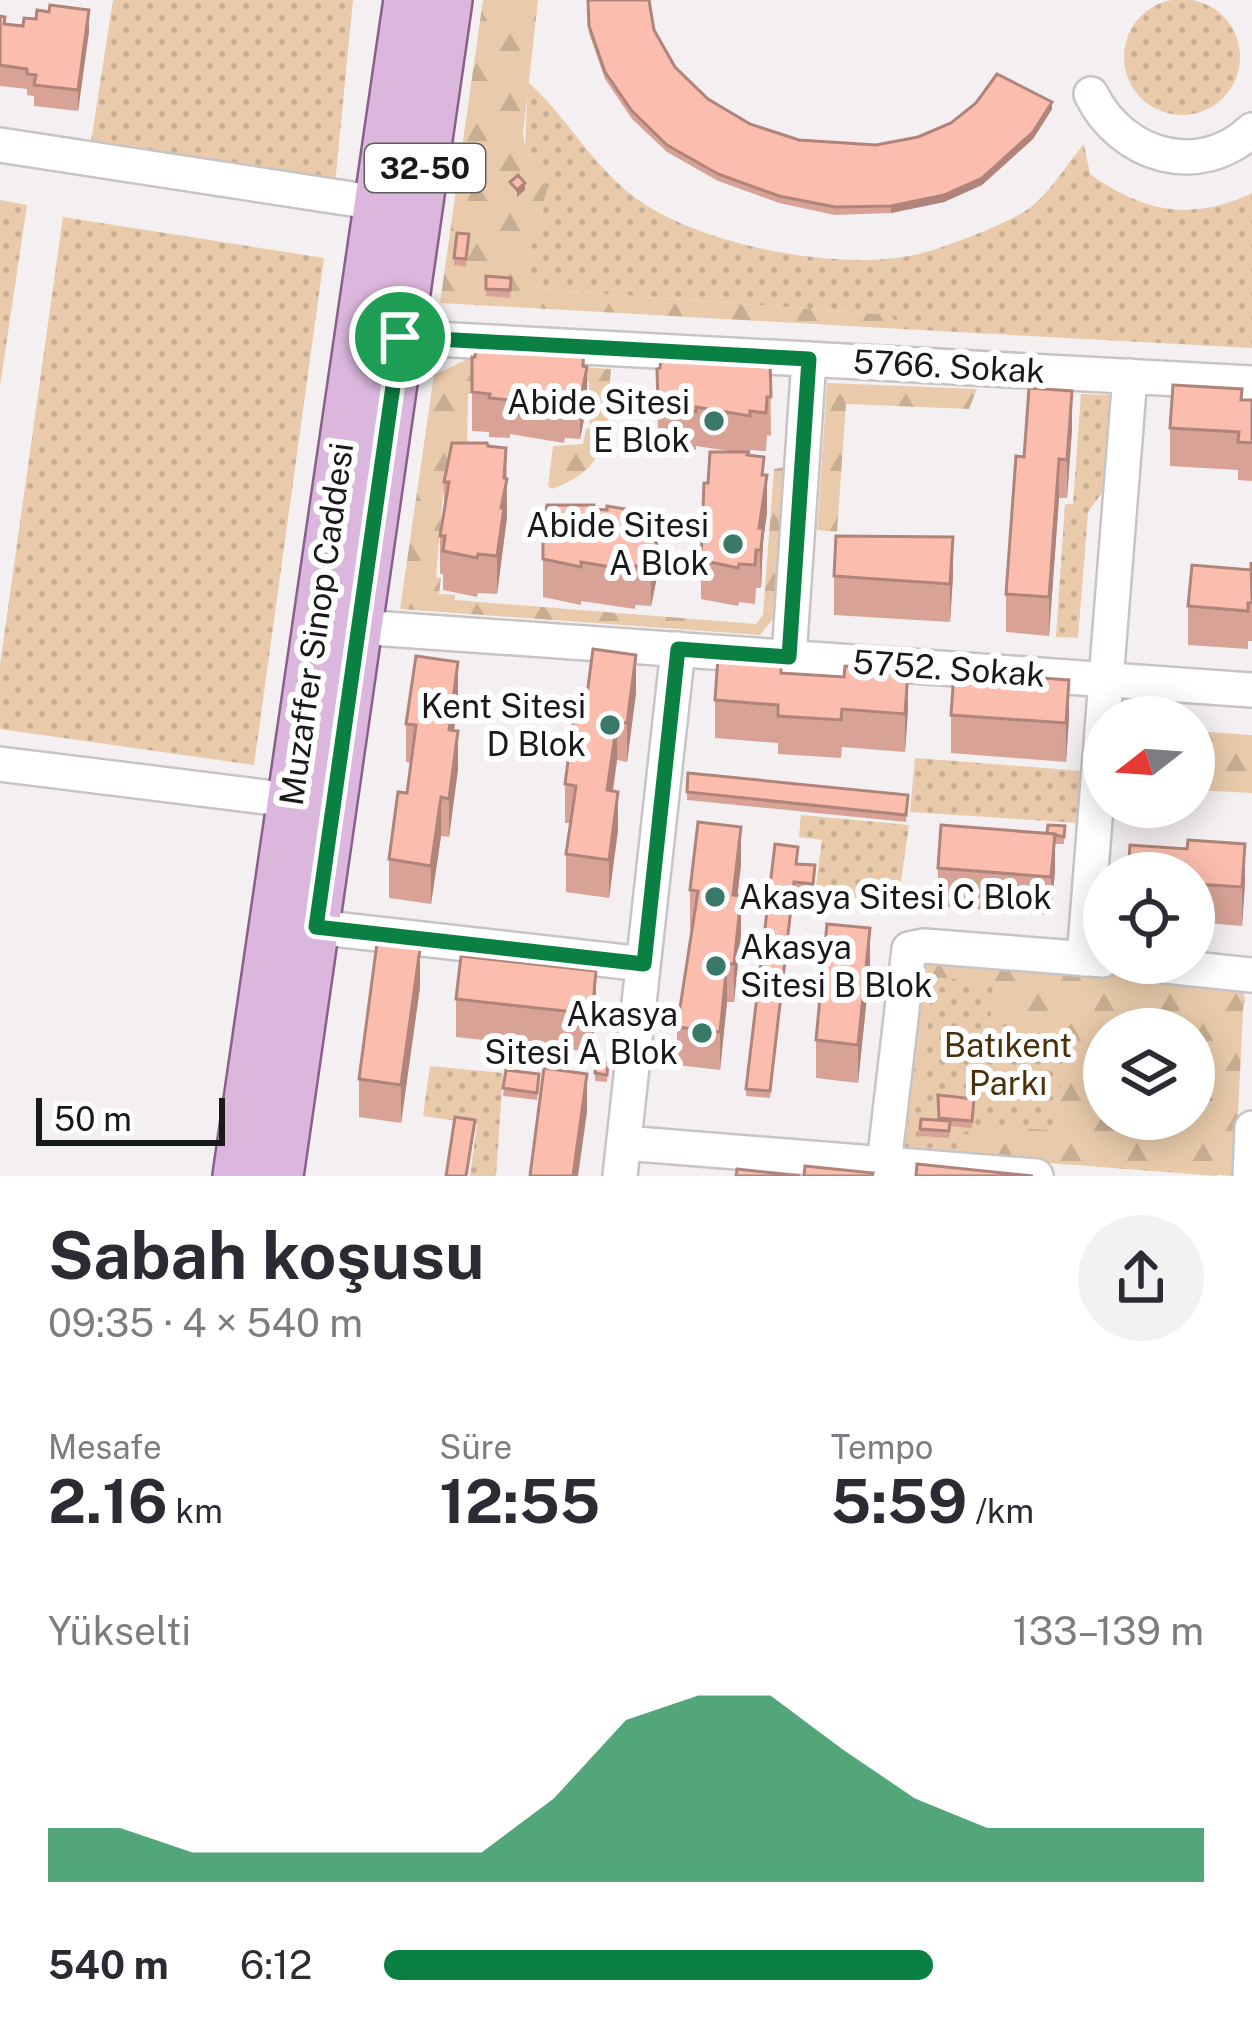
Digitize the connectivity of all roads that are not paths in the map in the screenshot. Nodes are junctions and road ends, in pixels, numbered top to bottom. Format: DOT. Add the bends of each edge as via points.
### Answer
graph roads {
  1 [pos="407,0"];
  2 [pos="449,0"];
  3 [pos="1091,94"];
  4 [pos="1252,130"];
  5 [pos="0,145"];
  6 [pos="378,203"];
  7 [pos="379,336"];
  8 [pos="809,359"];
  9 [pos="1130,376"];
  10 [pos="1252,383"];
  11 [pos="358,626"];
  12 [pos="678,649"];
  13 [pos="789,657"];
  14 [pos="1106,680"];
  15 [pos="1252,690"];
  16 [pos="0,764"];
  17 [pos="290,800"];
  18 [pos="1099,852"];
  19 [pos="316,927"];
  20 [pos="1083,959"];
  21 [pos="644,964"];
  22 [pos="1215,971"];
  23 [pos="1252,975"];
  24 [pos="1252,1128"];
  25 [pos="622,1160"];
  26 [pos="884,1163"];
  27 [pos="236,1176"];
  28 [pos="280,1176"];
  29 [pos="1036,1176"];
  30 [pos="1250,1176"];
  1 -- 6 [label="main road, Muzaffer Sinop Caddesi / 32-50"];
  2 -- 7 [label="main road, Muzaffer Sinop Caddesi / 32-50"];
  3 -- 4 [label="street" via="1125,139 1165,156 1208,155"];
  5 -- 6 [label="street"];
  6 -- 7 [label="main road, Muzaffer Sinop Caddesi / 32-50"];
  7 -- 8 [label="street, 5766. Sokak"];
  7 -- 11 [label="main road, Muzaffer Sinop Caddesi / 32-50"];
  7 -- 17 [label="main road, Muzaffer Sinop Caddesi / 32-50"];
  8 -- 9 [label="street, 5766. Sokak"];
  8 -- 13 [label="street"];
  9 -- 10 [label="street, 5766. Sokak"];
  9 -- 14 [label="street"];
  11 -- 12 [label="street, 5752. Sokak"];
  11 -- 19 [label="main road, Muzaffer Sinop Caddesi / 32-50"];
  12 -- 13 [label="street, 5752. Sokak"];
  12 -- 21 [label="street"];
  13 -- 14 [label="street, 5752. Sokak"];
  14 -- 15 [label="street, 5752. Sokak"];
  14 -- 18 [label="street"];
  16 -- 17 [label="street"];
  17 -- 27 [label="main road, Muzaffer Sinop Caddesi / 32-50"];
  19 -- 21 [label="street"];
  19 -- 28 [label="main road, Muzaffer Sinop Caddesi / 32-50"];
  20 -- 26 [label="street" via="909,949"];
  21 -- 25 [label="street"];
  22 -- 23 [label="street"];
  24 -- 30 [label="street"];
  25 -- 26 [label="street"];
  26 -- 29 [label="street"];
}
